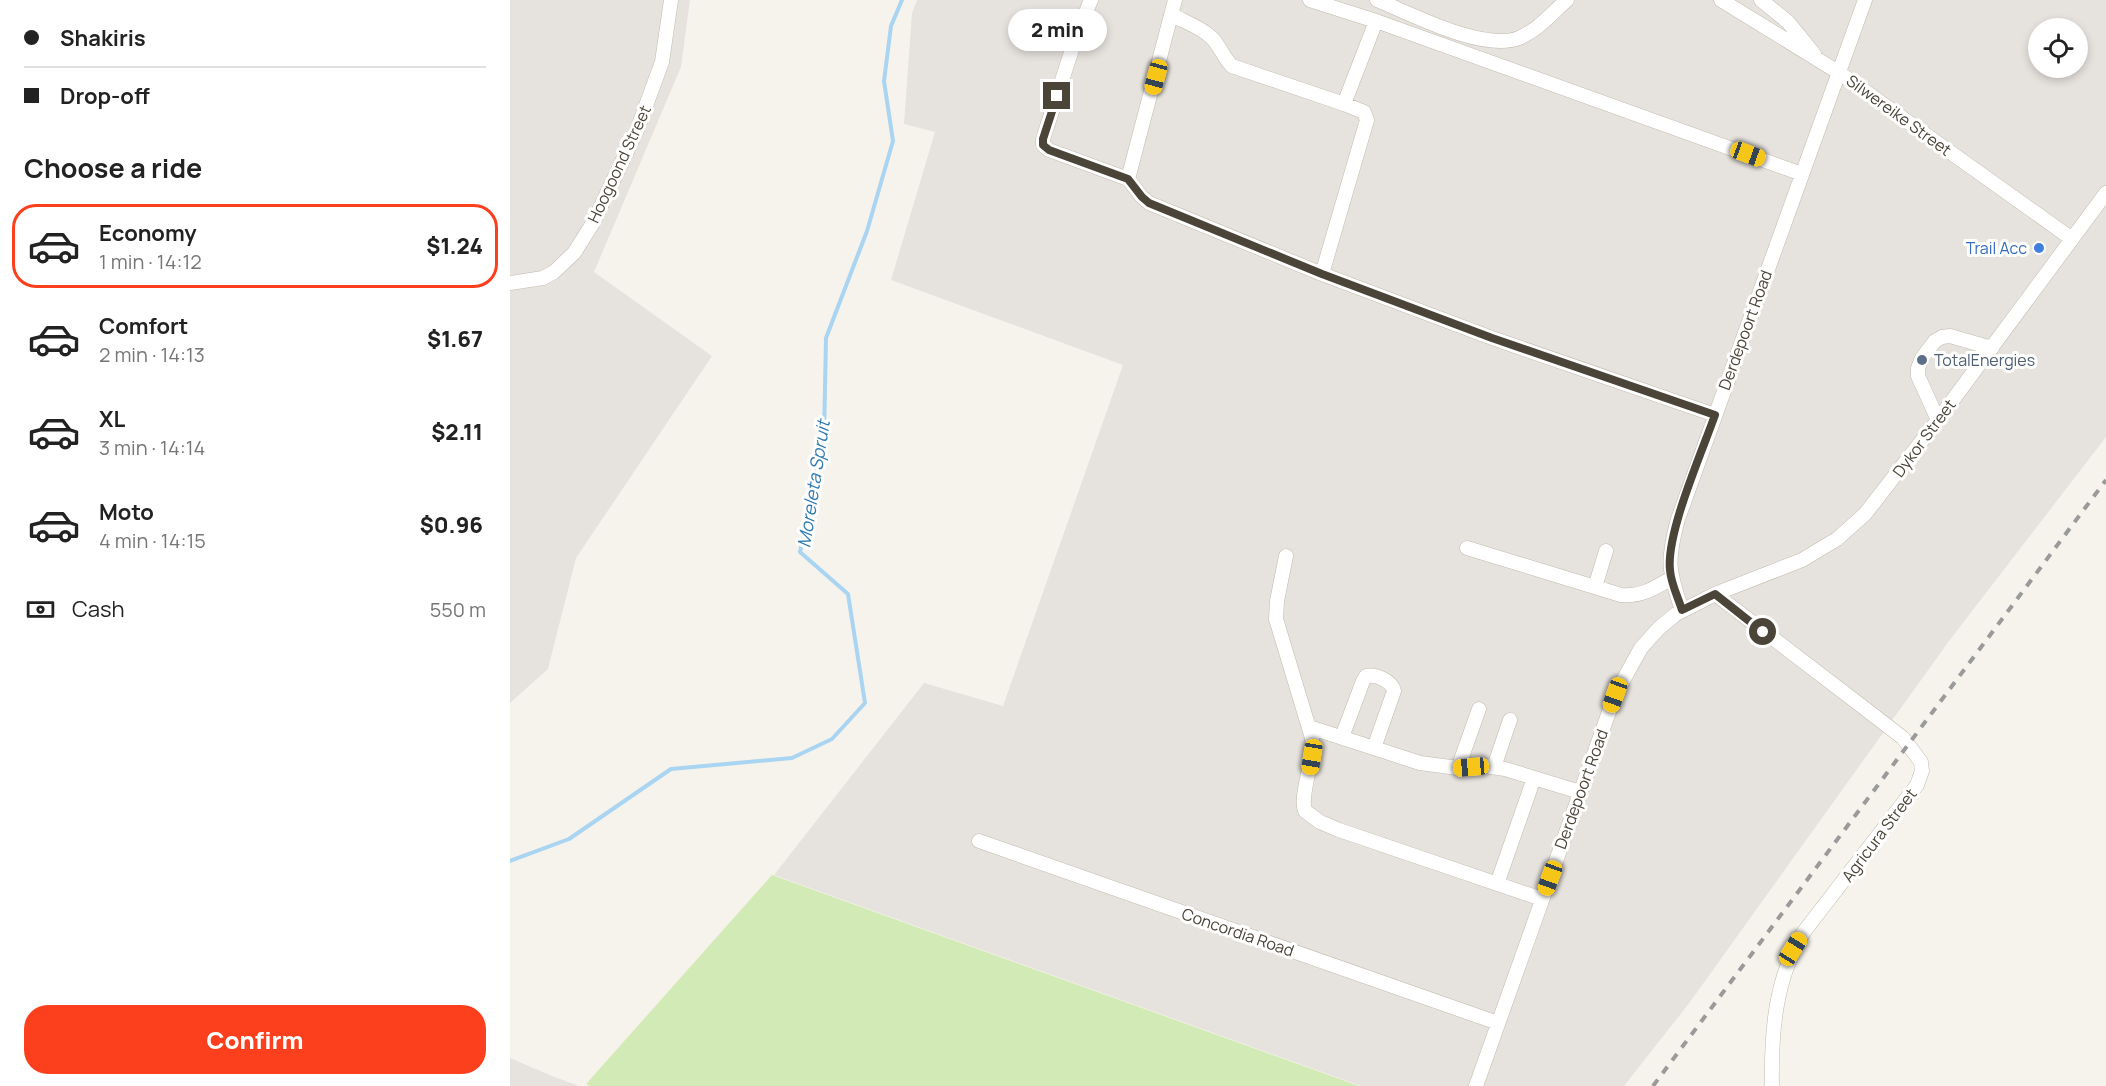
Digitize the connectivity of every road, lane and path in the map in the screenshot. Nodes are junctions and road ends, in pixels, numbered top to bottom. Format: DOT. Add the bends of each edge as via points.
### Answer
graph roads {
  1 [pos="671,0"];
  2 [pos="1091,0"];
  3 [pos="1175,0"];
  4 [pos="1310,0"];
  5 [pos="1377,0"];
  6 [pos="1567,0"];
  7 [pos="1721,0"];
  8 [pos="1761,0"];
  9 [pos="1865,0"];
  10 [pos="1172,15"];
  11 [pos="1376,21"];
  12 [pos="1820,61"];
  13 [pos="1838,72"];
  14 [pos="1344,104"];
  15 [pos="1802,174"];
  16 [pos="1128,179"];
  17 [pos="2106,193"];
  18 [pos="2072,239"];
  19 [pos="1322,274"];
  20 [pos="510,283"];
  21 [pos="1992,348"];
  22 [pos="1715,415"];
  23 [pos="1938,420"];
  24 [pos="1467,549"];
  25 [pos="1606,551"];
  26 [pos="1286,556"];
  27 [pos="1672,578"];
  28 [pos="1595,587"];
  29 [pos="1715,594"];
  30 [pos="1682,610"];
  31 [pos="1479,709"];
  32 [pos="1510,720"];
  33 [pos="1309,727"];
  34 [pos="1342,738"];
  35 [pos="1374,748"];
  36 [pos="1494,767"];
  37 [pos="1458,768"];
  38 [pos="1534,778"];
  39 [pos="1580,792"];
  40 [pos="979,841"];
  41 [pos="1497,884"];
  42 [pos="1542,899"];
  43 [pos="1498,1023"];
  44 [pos="1476,1086"];
  45 [pos="1772,1086"];
  1 -- 20 [label="street, Hoogoond Street" via="662,62 637,130 593,223 574,253 554,272 543,278"];
  2 -- 16 [label="street" via="1043,145"];
  3 -- 10 [label="street"];
  4 -- 11 [label="street"];
  5 -- 6 [label="street" via="1467,36 1504,42 1538,26"];
  7 -- 12 [label="street, Silwereike Street"];
  8 -- 12 [label="street" via="1795,29"];
  9 -- 13 [label="street, Derdepoort Road"];
  10 -- 14 [label="street" via="1213,38 1232,66"];
  10 -- 16 [label="street"];
  11 -- 14 [label="street"];
  11 -- 15 [label="street"];
  12 -- 13 [label="street, Silwereike Street"];
  13 -- 15 [label="street, Derdepoort Road"];
  13 -- 18 [label="street, Silwereike Street"];
  14 -- 19 [label="street" via="1364,112 1367,120"];
  15 -- 22 [label="street, Derdepoort Road"];
  16 -- 19 [label="street" via="1149,203"];
  17 -- 18 [label="street, Dykor Street"];
  18 -- 21 [label="street, Dykor Street"];
  19 -- 22 [label="street"];
  21 -- 23 [label="street, Dykor Street"];
  21 -- 23 [label="street" via="1942,337 1922,358 1918,376"];
  22 -- 27 [label="street, Derdepoort Road" via="1678,519 1671,550"];
  23 -- 29 [label="street, Dykor Street" via="1865,514 1837,539 1802,560"];
  24 -- 28 [label="street"];
  25 -- 28 [label="street"];
  26 -- 33 [label="street" via="1276,619"];
  27 -- 28 [label="street" via="1646,594 1634,596"];
  27 -- 30 [label="street, Derdepoort Road"];
  29 -- 30 [label="street, Dykor Street"];
  29 -- 45 [label="street, Agricura Street" via="1896,732 1915,753 1922,768 1917,785 1793,949 1778,997"];
  30 -- 39 [label="street, Derdepoort Road" via="1641,648 1627,671"];
  31 -- 37 [label="street"];
  32 -- 36 [label="street"];
  33 -- 34 [label="street"];
  33 -- 41 [label="street" via="1313,747 1303,806 1310,816"];
  34 -- 35 [label="street"];
  34 -- 35 [label="street" via="1363,681 1371,675 1388,681 1394,692"];
  35 -- 37 [label="street" via="1420,763"];
  36 -- 37 [label="street"];
  36 -- 38 [label="street"];
  38 -- 39 [label="street"];
  38 -- 41 [label="street"];
  39 -- 42 [label="street, Derdepoort Road"];
  40 -- 43 [label="street, Concordia Road"];
  41 -- 42 [label="street"];
  42 -- 43 [label="street, Derdepoort Road"];
  43 -- 44 [label="street, Derdepoort Road"];
}
